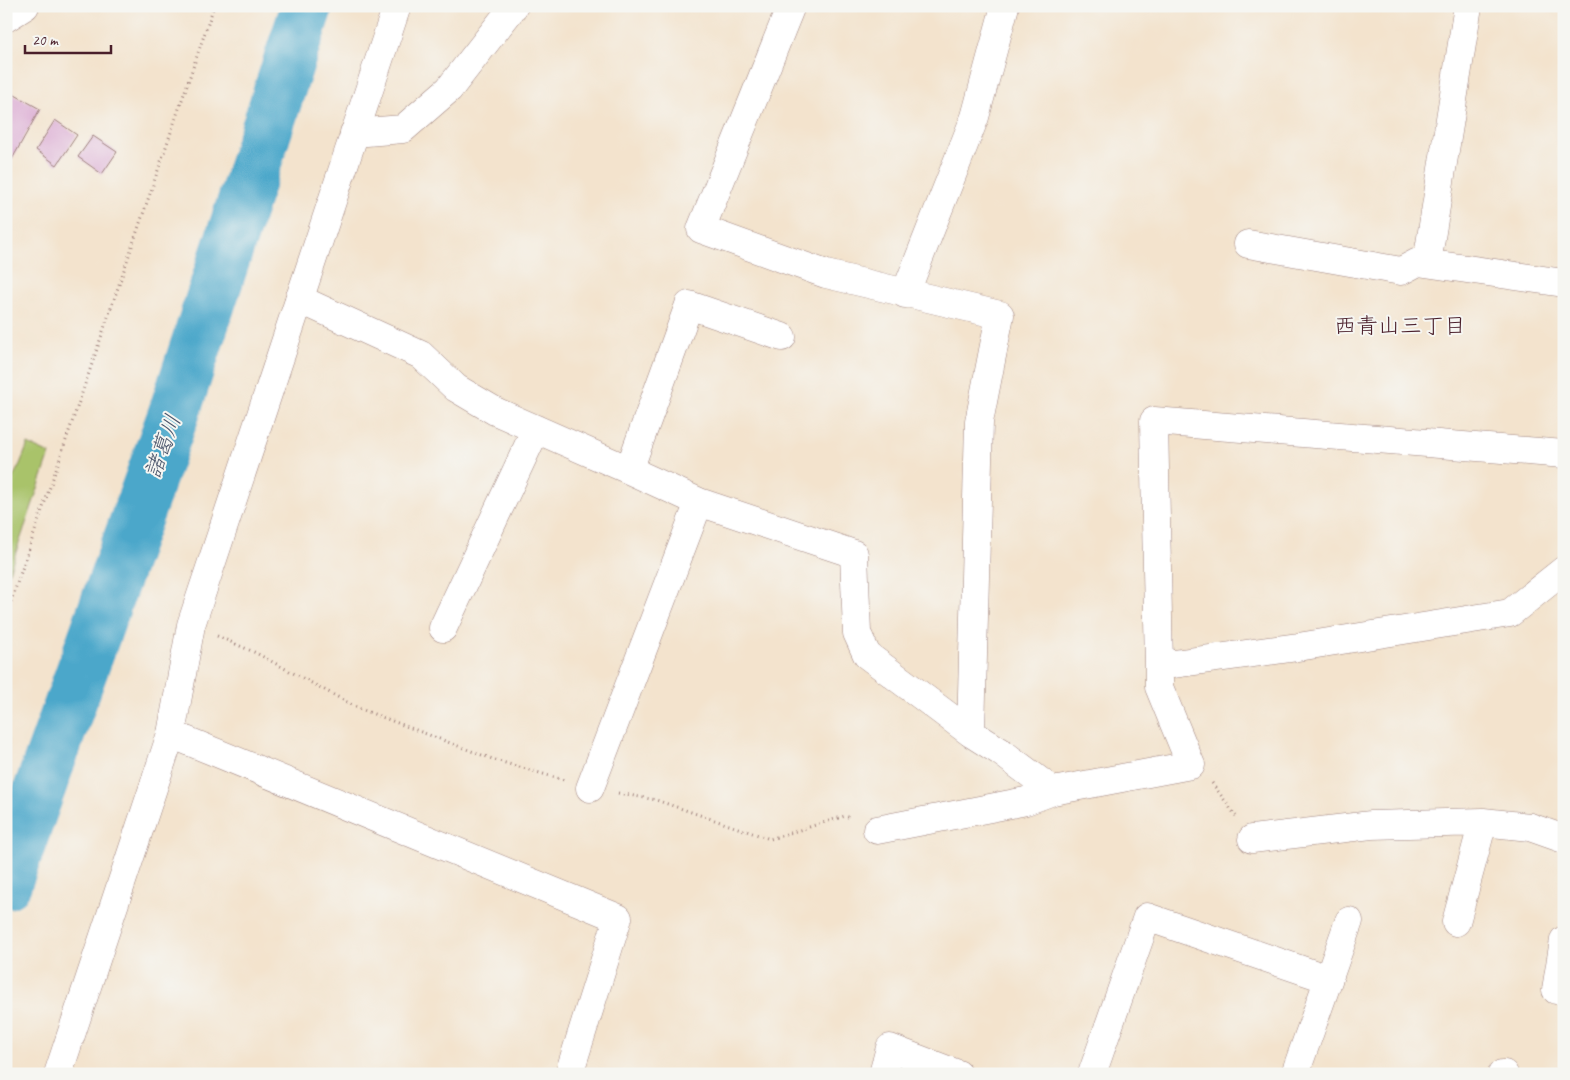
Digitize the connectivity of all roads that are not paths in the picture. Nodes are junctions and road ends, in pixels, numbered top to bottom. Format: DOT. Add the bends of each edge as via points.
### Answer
graph roads {
  1 [pos="25,6"];
  2 [pos="397,6"];
  3 [pos="514,6"];
  4 [pos="791,6"];
  5 [pos="1005,6"];
  6 [pos="1468,6"];
  7 [pos="6,18"];
  8 [pos="354,133"];
  9 [pos="1248,244"];
  10 [pos="1427,262"];
  11 [pos="1564,283"];
  12 [pos="906,294"];
  13 [pos="299,299"];
  14 [pos="782,337"];
  15 [pos="536,429"];
  16 [pos="1564,454"];
  17 [pos="629,470"];
  18 [pos="699,502"];
  19 [pos="1564,570"];
  20 [pos="444,628"];
  21 [pos="1159,666"];
  22 [pos="971,733"];
  23 [pos="171,734"];
  24 [pos="590,788"];
  25 [pos="1053,791"];
  26 [pos="1483,822"];
  27 [pos="877,830"];
  28 [pos="1252,839"];
  29 [pos="1564,839"];
  30 [pos="1349,921"];
  31 [pos="1456,922"];
  32 [pos="1564,940"];
  33 [pos="1328,979"];
  34 [pos="1556,990"];
  35 [pos="58,1074"];
  36 [pos="569,1074"];
  37 [pos="883,1074"];
  38 [pos="958,1074"];
  39 [pos="1092,1074"];
  40 [pos="1295,1074"];
  1 -- 7 [label="street"];
  2 -- 8 [label="street"];
  3 -- 8 [label="street" via="449,90 403,129"];
  4 -- 12 [label="street" via="701,229 826,274"];
  5 -- 12 [label="street" via="975,117"];
  6 -- 10 [label="street"];
  8 -- 13 [label="street"];
  9 -- 10 [label="street" via="1401,271 1418,262"];
  10 -- 11 [label="street"];
  12 -- 22 [label="street" via="1000,315 979,422"];
  13 -- 15 [label="street" via="421,355 456,388 495,411"];
  13 -- 23 [label="street" via="191,625"];
  14 -- 17 [label="street" via="689,305"];
  15 -- 17 [label="street"];
  15 -- 20 [label="street"];
  16 -- 21 [label="street" via="1154,421"];
  17 -- 18 [label="street"];
  18 -- 22 [label="street" via="854,554 857,633 867,655"];
  18 -- 24 [label="street"];
  19 -- 21 [label="street" via="1510,613"];
  21 -- 25 [label="street" via="1159,687 1191,765"];
  22 -- 25 [label="street"];
  23 -- 35 [label="street"];
  23 -- 36 [label="street" via="618,918"];
  25 -- 27 [label="street" via="1026,801"];
  26 -- 28 [label="street" via="1371,825"];
  26 -- 29 [label="street" via="1530,827"];
  26 -- 31 [label="street"];
  30 -- 33 [label="street"];
  32 -- 34 [label="street"];
  33 -- 39 [label="street" via="1147,917"];
  33 -- 40 [label="street"];
  37 -- 38 [label="street" via="890,1048"];
}
